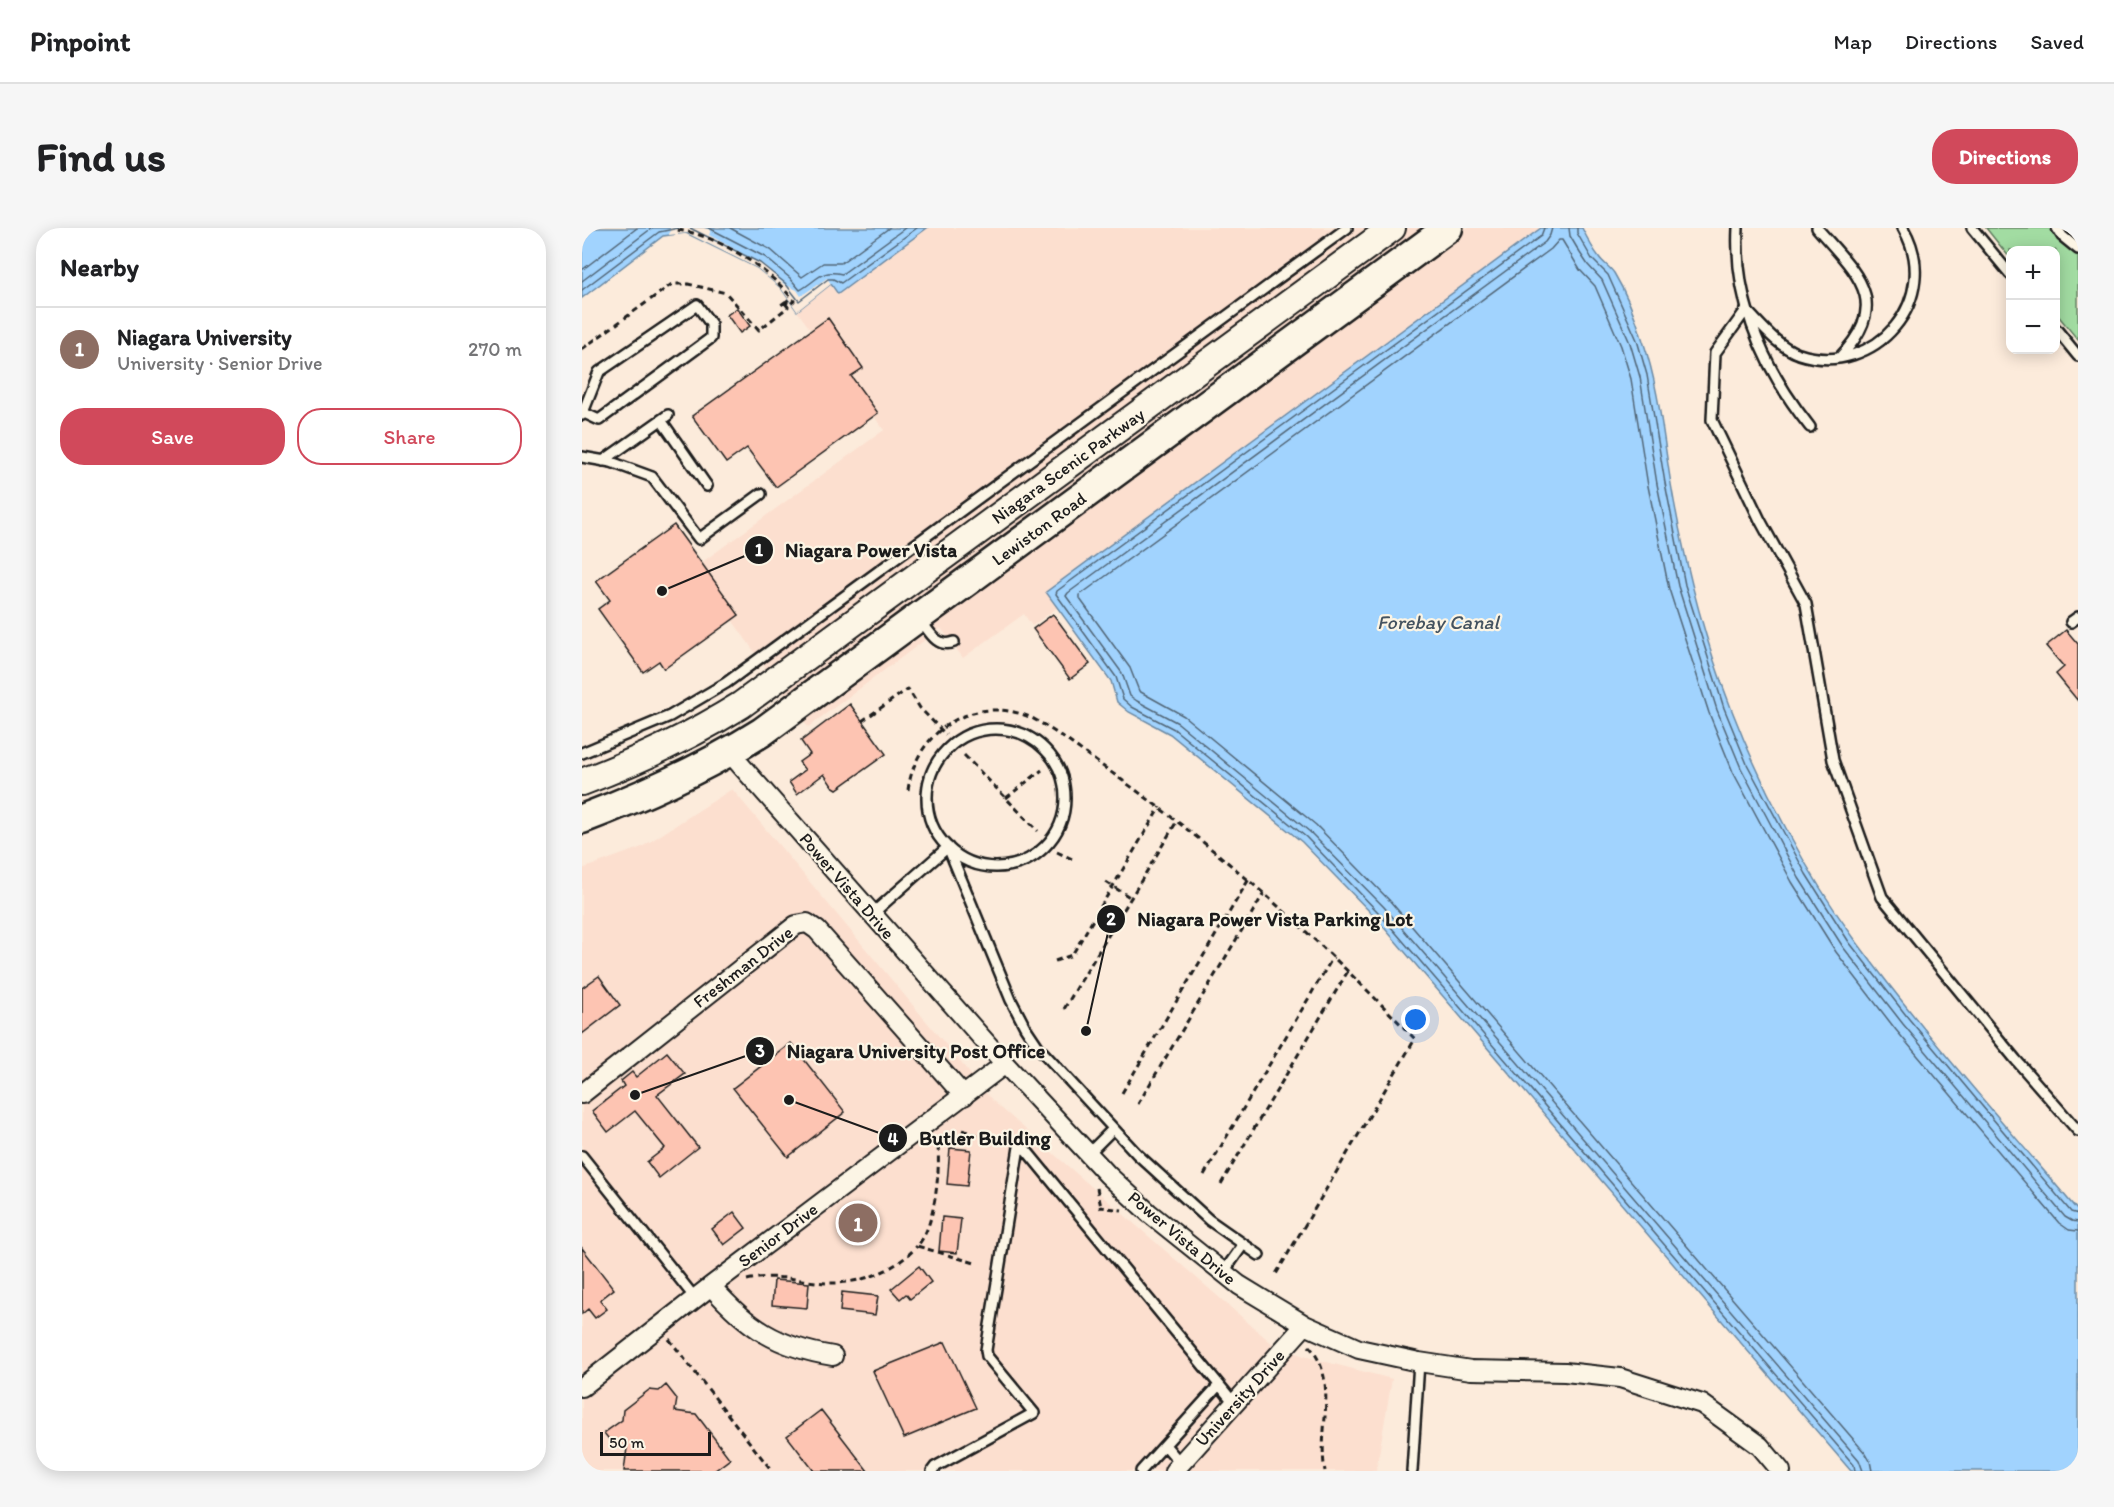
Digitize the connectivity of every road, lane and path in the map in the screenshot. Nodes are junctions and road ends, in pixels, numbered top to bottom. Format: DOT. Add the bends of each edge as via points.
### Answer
graph roads {
  1 [pos="1347,228"];
  2 [pos="1392,228"];
  3 [pos="1448,228"];
  4 [pos="1738,228"];
  5 [pos="1817,228"];
  6 [pos="1903,228"];
  7 [pos="1972,228"];
  8 [pos="2057,228"];
  9 [pos="675,230"];
  10 [pos="2078,249"];
  11 [pos="2006,269"];
  12 [pos="1746,310"];
  13 [pos="774,319"];
  14 [pos="2060,335"];
  15 [pos="2078,356"];
  16 [pos="1839,358"];
  17 [pos="583,414"];
  18 [pos="1810,427"];
  19 [pos="582,457"];
  20 [pos="603,461"];
  21 [pos="707,486"];
  22 [pos="761,494"];
  23 [pos="919,617"];
  24 [pos="954,642"];
  25 [pos="862,721"];
  26 [pos="941,729"];
  27 [pos="946,735"];
  28 [pos="1073,746"];
  29 [pos="1068,749"];
  30 [pos="729,752"];
  31 [pos="582,753"];
  32 [pos="964,755"];
  33 [pos="1042,770"];
  34 [pos="582,782"];
  35 [pos="908,790"];
  36 [pos="1006,798"];
  37 [pos="1160,807"];
  38 [pos="582,819"];
  39 [pos="1178,821"];
  40 [pos="1038,831"];
  41 [pos="948,847"];
  42 [pos="1057,852"];
  43 [pos="1072,859"];
  44 [pos="1249,879"];
  45 [pos="1106,882"];
  46 [pos="1113,887"];
  47 [pos="1264,893"];
  48 [pos="1131,898"];
  49 [pos="872,914"];
  50 [pos="1333,957"];
  51 [pos="1055,961"];
  52 [pos="1348,971"];
  53 [pos="1064,1009"];
  54 [pos="1005,1064"];
  55 [pos="1122,1093"];
  56 [pos="582,1094"];
  57 [pos="964,1096"];
  58 [pos="1138,1104"];
  59 [pos="962,1130"];
  60 [pos="1112,1130"];
  61 [pos="2078,1131"];
  62 [pos="996,1142"];
  63 [pos="938,1146"];
  64 [pos="1088,1154"];
  65 [pos="582,1156"];
  66 [pos="1204,1175"];
  67 [pos="1098,1185"];
  68 [pos="1221,1185"];
  69 [pos="1124,1210"];
  70 [pos="1243,1245"];
  71 [pos="917,1246"];
  72 [pos="1259,1255"];
  73 [pos="975,1263"];
  74 [pos="1223,1273"];
  75 [pos="1276,1274"];
  76 [pos="741,1281"];
  77 [pos="711,1286"];
  78 [pos="695,1298"];
  79 [pos="1305,1333"];
  80 [pos="666,1335"];
  81 [pos="833,1356"];
  82 [pos="1419,1362"];
  83 [pos="1219,1385"];
  84 [pos="582,1387"];
  85 [pos="1235,1404"];
  86 [pos="1165,1445"];
  87 [pos="1178,1468"];
  88 [pos="772,1471"];
  89 [pos="932,1471"];
  90 [pos="1141,1471"];
  91 [pos="1325,1471"];
  92 [pos="1412,1471"];
  93 [pos="1781,1471"];
  1 -- 31 [label="lane" via="726,683 670,716"];
  2 -- 34 [label="main road, Niagara Scenic Parkway" via="741,705 656,752"];
  3 -- 23 [label="main road, Lewiston Road"];
  4 -- 12 [label="lane"];
  5 -- 16 [label="lane" via="1858,275 1866,297 1860,333"];
  6 -- 16 [label="lane" via="1915,264 1909,305 1894,330 1879,343"];
  7 -- 11 [label="lane"];
  8 -- 10 [label="lane"];
  9 -- 13 [label="path" via="708,238 755,263 770,276 794,301 789,305 789,299 781,305 785,303 788,307"];
  12 -- 16 [label="lane" via="1781,345 1799,354"];
  12 -- 18 [label="lane" via="1773,373"];
  12 -- 61 [label="lane" via="1715,353 1712,420 1806,604 1833,760 1882,897"];
  14 -- 15 [label="lane"];
  17 -- 17 [label="lane" via="599,420 711,338 711,324 697,305 599,372"];
  19 -- 20 [label="lane"];
  20 -- 21 [label="lane" via="664,418"];
  20 -- 22 [label="lane" via="652,477 699,539"];
  23 -- 24 [label="lane" via="937,640 945,644"];
  23 -- 30 [label="main road, Lewiston Road"];
  25 -- 26 [label="path" via="908,689"];
  26 -- 27 [label="path"];
  26 -- 28 [label="path" via="976,712 998,709 1020,713 1043,724"];
  26 -- 35 [label="path" via="916,759"];
  28 -- 29 [label="path"];
  28 -- 37 [label="path"];
  30 -- 38 [label="main road, Lewiston Road"];
  30 -- 49 [label="street, Power Vista Drive"];
  32 -- 36 [label="path"];
  33 -- 36 [label="path"];
  36 -- 40 [label="path"];
  37 -- 39 [label="path"];
  37 -- 46 [label="path"];
  39 -- 44 [label="path"];
  39 -- 48 [label="path"];
  41 -- 41 [label="lane" via="981,866 1003,867 1024,862 1043,850 1057,833 1065,813 1066,791 1060,769 1048,751 1015,730 996,728 977,730 944,752 927,787 927,808 933,827"];
  41 -- 49 [label="lane"];
  41 -- 60 [label="lane" via="1025,1027"];
  42 -- 43 [label="path"];
  44 -- 47 [label="path"];
  44 -- 55 [label="path"];
  45 -- 46 [label="path"];
  46 -- 48 [label="path"];
  46 -- 51 [label="path" via="1072,955"];
  47 -- 50 [label="path"];
  47 -- 58 [label="path"];
  48 -- 53 [label="path"];
  49 -- 54 [label="street, Power Vista Drive"];
  50 -- 52 [label="path"];
  50 -- 66 [label="path"];
  52 -- 68 [label="path"];
  52 -- 75 [label="path" via="1415,1039"];
  54 -- 57 [label="street, Senior Drive"];
  54 -- 64 [label="street, Power Vista Drive"];
  56 -- 57 [label="street, Freshman Drive" via="796,925 807,924 817,930"];
  57 -- 77 [label="street, Senior Drive"];
  59 -- 62 [label="path"];
  60 -- 64 [label="lane"];
  60 -- 70 [label="lane" via="1216,1226"];
  63 -- 71 [label="path" via="931,1220"];
  64 -- 74 [label="street, Power Vista Drive" via="1149,1213"];
  65 -- 78 [label="lane"];
  67 -- 69 [label="path" via="1100,1208"];
  70 -- 72 [label="lane"];
  70 -- 74 [label="lane"];
  71 -- 73 [label="path"];
  71 -- 76 [label="path" via="893,1267 850,1281 815,1282 771,1276"];
  74 -- 79 [label="street, Power Vista Drive"];
  77 -- 78 [label="street, Senior Drive"];
  77 -- 81 [label="street" via="742,1318 768,1336 788,1346"];
  78 -- 84 [label="street, Senior Drive"];
  79 -- 82 [label="street, Power Vista Drive"];
  79 -- 85 [label="street, University Drive"];
  79 -- 91 [label="path" via="1323,1366"];
  80 -- 88 [label="path"];
  82 -- 92 [label="lane"];
  82 -- 93 [label="street, Power Vista Drive" via="1471,1370 1565,1372 1620,1378 1702,1404 1760,1446"];
  83 -- 85 [label="lane"];
  83 -- 86 [label="lane"];
  83 -- 89 [label="lane" via="1026,1150 1019,1147 986,1350 1034,1413"];
  85 -- 87 [label="street, University Drive"];
  86 -- 87 [label="lane"];
  86 -- 90 [label="lane"];
}
